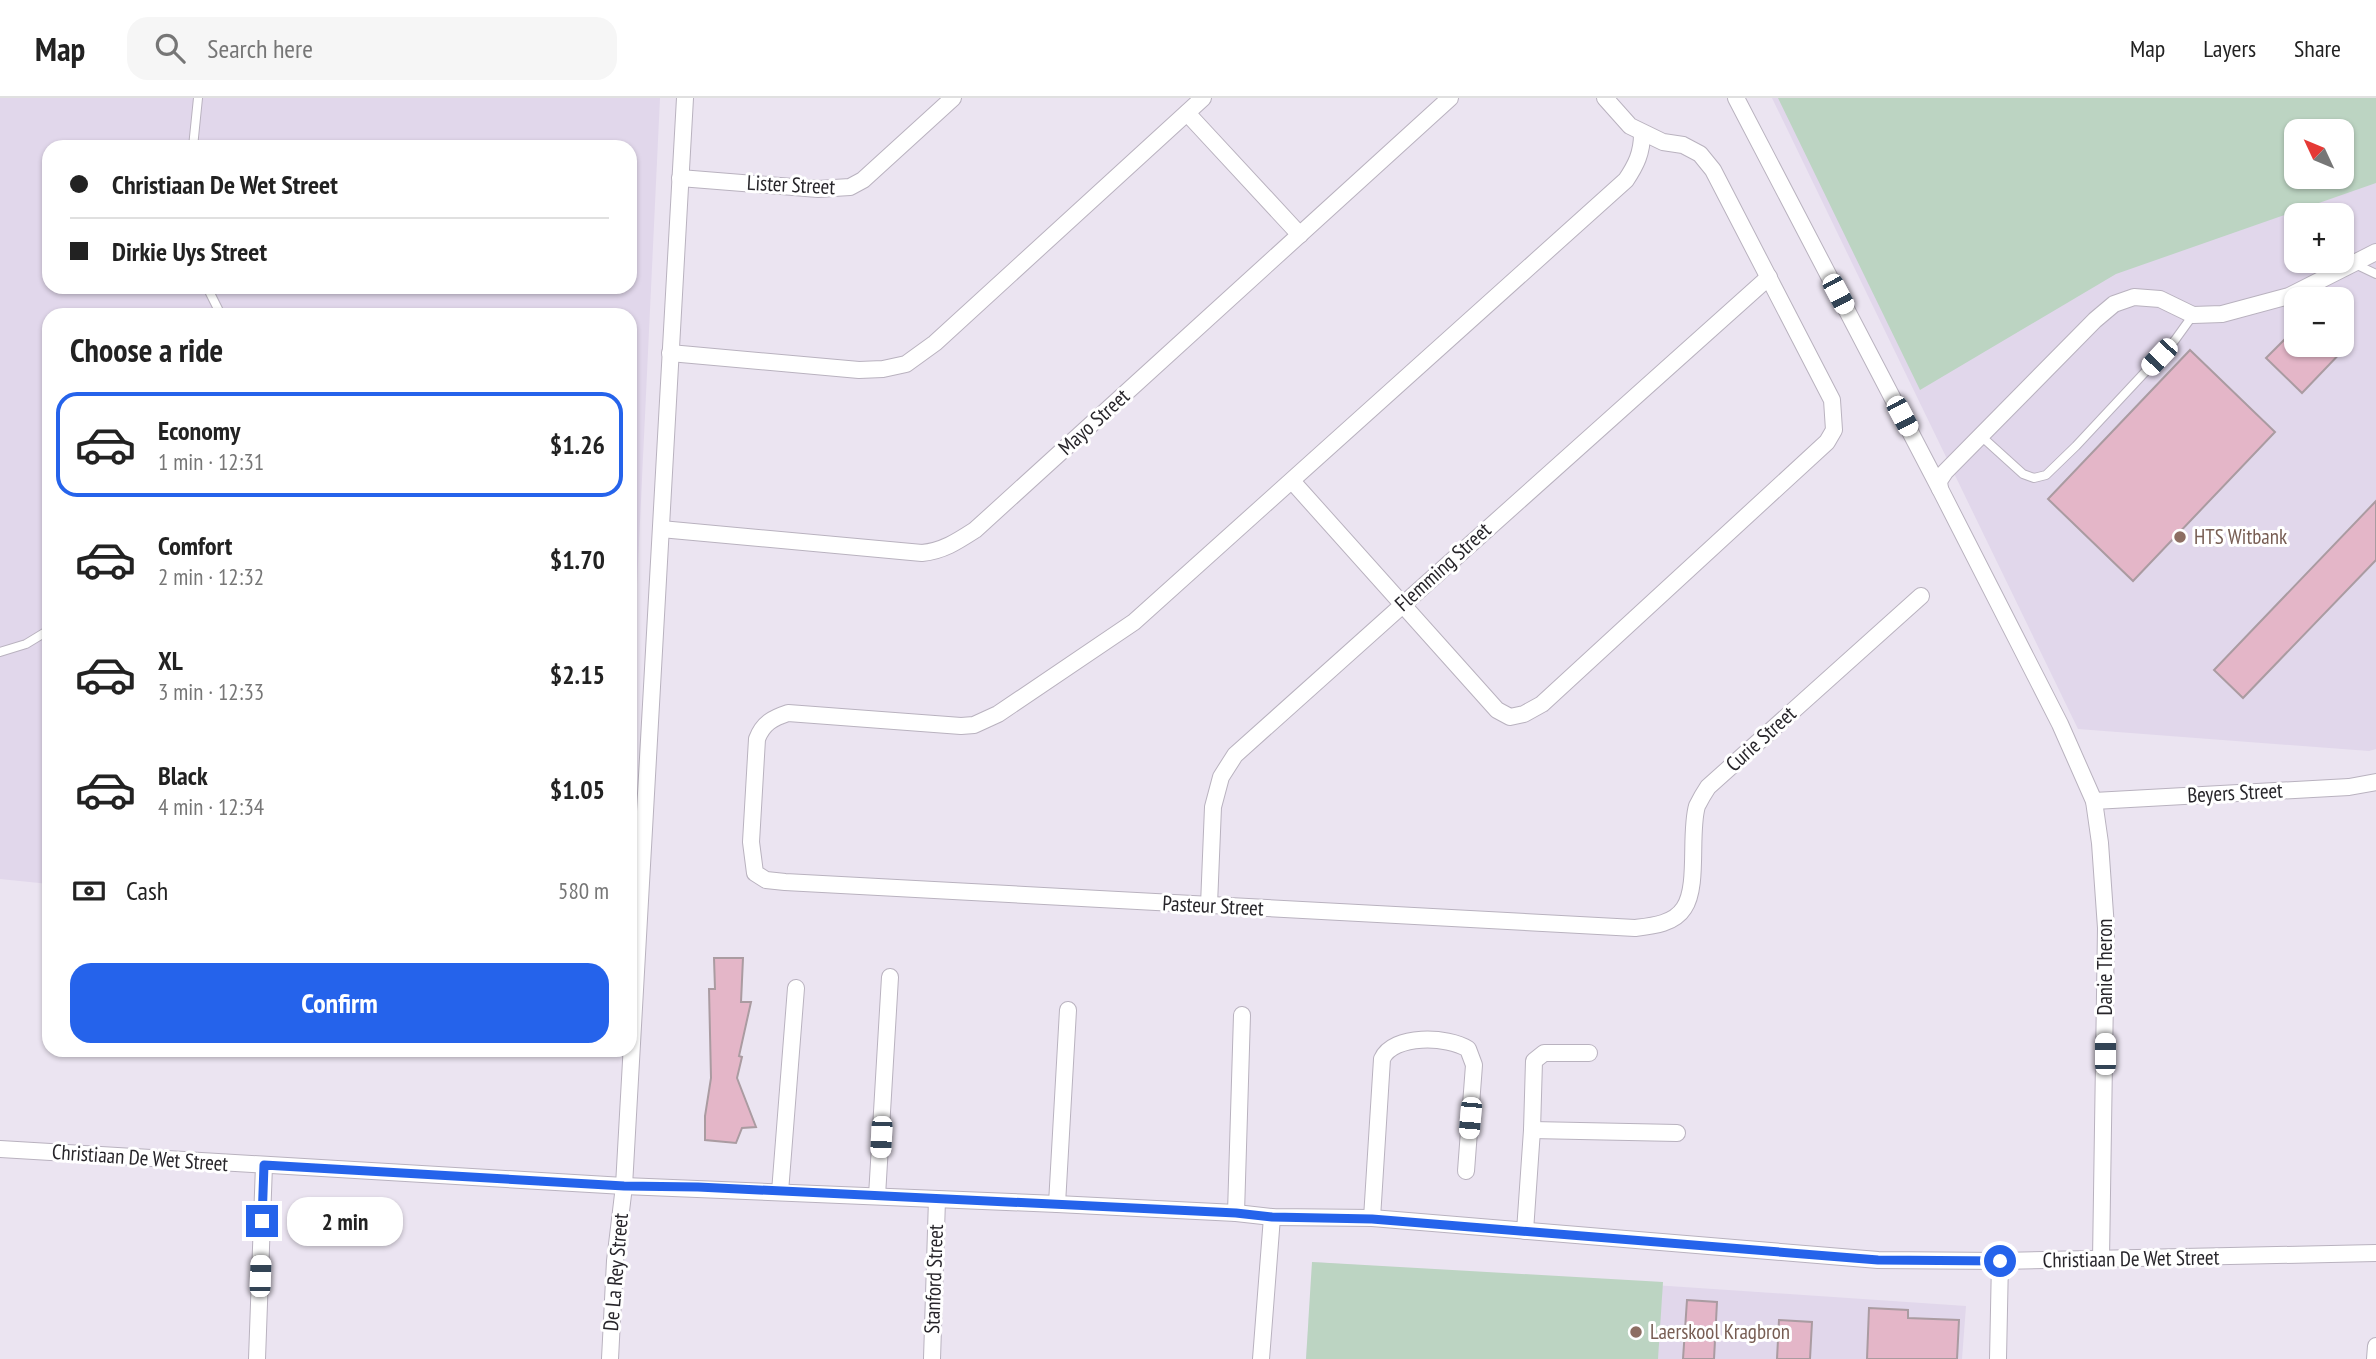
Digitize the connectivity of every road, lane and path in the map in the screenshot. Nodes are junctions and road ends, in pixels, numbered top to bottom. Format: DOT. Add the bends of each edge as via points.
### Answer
graph roads {
  1 [pos="198,98"];
  2 [pos="685,98"];
  3 [pos="953,98"];
  4 [pos="1203,98"];
  5 [pos="1450,98"];
  6 [pos="1605,98"];
  7 [pos="1736,98"];
  8 [pos="1187,113"];
  9 [pos="1642,134"];
  10 [pos="194,140"];
  11 [pos="680,178"];
  12 [pos="1300,235"];
  13 [pos="2376,252"];
  14 [pos="2354,262"];
  15 [pos="2354,264"];
  16 [pos="2333,273"];
  17 [pos="2376,274"];
  18 [pos="1769,277"];
  19 [pos="2193,315"];
  20 [pos="670,353"];
  21 [pos="1982,436"];
  22 [pos="1292,481"];
  23 [pos="1940,489"];
  24 [pos="661,529"];
  25 [pos="1921,596"];
  26 [pos="1402,604"];
  27 [pos="42,635"];
  28 [pos="0,652"];
  29 [pos="2376,782"];
  30 [pos="2094,801"];
  31 [pos="1209,905"];
  32 [pos="1671,919"];
  33 [pos="637,955"];
  34 [pos="890,977"];
  35 [pos="796,988"];
  36 [pos="1068,1010"];
  37 [pos="1242,1015"];
  38 [pos="1589,1053"];
  39 [pos="631,1057"];
  40 [pos="1532,1130"];
  41 [pos="1677,1133"];
  42 [pos="0,1149"];
  43 [pos="264,1165"];
  44 [pos="1466,1171"];
  45 [pos="624,1186"];
  46 [pos="780,1192"];
  47 [pos="877,1196"];
  48 [pos="937,1199"];
  49 [pos="1057,1204"];
  50 [pos="1236,1213"];
  51 [pos="1272,1217"];
  52 [pos="1372,1219"];
  53 [pos="1525,1231"];
  54 [pos="2376,1253"];
  55 [pos="2101,1260"];
  56 [pos="2000,1261"];
  57 [pos="2376,1346"];
  58 [pos="257,1359"];
  59 [pos="610,1359"];
  60 [pos="932,1359"];
  61 [pos="1261,1359"];
  62 [pos="1998,1359"];
  63 [pos="2375,1359"];
  1 -- 10 [label="lane"];
  2 -- 11 [label="street, De La Rey Street"];
  3 -- 11 [label="street, Lister Street" via="850,187 818,189"];
  4 -- 8 [label="street"];
  5 -- 12 [label="street, Mayo Street"];
  6 -- 9 [label="street"];
  7 -- 23 [label="street, Danie Theron"];
  8 -- 12 [label="street"];
  8 -- 20 [label="street" via="935,343 906,364 859,370"];
  9 -- 18 [label="street" via="1700,154 1713,170"];
  9 -- 22 [label="street" via="1640,155 1626,180"];
  11 -- 20 [label="street, De La Rey Street"];
  12 -- 24 [label="street, Mayo Street" via="975,530 936,552"];
  13 -- 14 [label="street"];
  15 -- 17 [label="lane"];
  16 -- 19 [label="street" via="2289,296 2222,314"];
  18 -- 26 [label="street, Flemming Street"];
  18 -- 26 [label="street" via="1832,400 1834,430 1827,442 1542,704 1510,717 1497,710"];
  19 -- 21 [label="street" via="2161,299 2134,297 2114,304"];
  19 -- 21 [label="lane" via="2175,340 2046,475 2024,474"];
  20 -- 24 [label="street, De La Rey Street"];
  21 -- 23 [label="street" via="1945,472"];
  22 -- 26 [label="street"];
  22 -- 31 [label="street, Pasteur Street" via="1134,622 985,721 961,726 788,713 767,723 757,738 751,842 755,873 766,880"];
  23 -- 30 [label="street, Danie Theron" via="2060,724"];
  24 -- 33 [label="street, De La Rey Street"];
  25 -- 32 [label="street, Curie Street" via="1707,787 1697,807 1689,893 1684,909"];
  26 -- 31 [label="street, Flemming Street" via="1235,755 1221,777 1213,807"];
  27 -- 28 [label="lane" via="26,645"];
  29 -- 30 [label="street, Beyers Street"];
  30 -- 55 [label="street, Danie Theron" via="2106,929"];
  31 -- 32 [label="street, Pasteur Street" via="1635,928"];
  34 -- 47 [label="street"];
  35 -- 46 [label="street"];
  36 -- 49 [label="street"];
  37 -- 50 [label="street"];
  38 -- 40 [label="street" via="1544,1053 1534,1061"];
  39 -- 45 [label="street, De La Rey Street"];
  40 -- 41 [label="street"];
  40 -- 53 [label="street"];
  42 -- 43 [label="street, Christiaan De Wet Street"];
  43 -- 45 [label="street, Christiaan De Wet Street"];
  43 -- 58 [label="street"];
  44 -- 52 [label="street" via="1474,1065 1468,1049 1449,1041 1406,1041 1388,1050 1382,1059"];
  45 -- 46 [label="street, Christiaan De Wet Street"];
  45 -- 59 [label="street, De La Rey Street"];
  46 -- 47 [label="street, Christiaan De Wet Street"];
  47 -- 48 [label="street, Christiaan De Wet Street"];
  48 -- 49 [label="street, Christiaan De Wet Street"];
  48 -- 60 [label="street, Stanford Street"];
  49 -- 50 [label="street, Christiaan De Wet Street"];
  50 -- 51 [label="street, Christiaan De Wet Street"];
  51 -- 52 [label="street, Christiaan De Wet Street"];
  51 -- 61 [label="street"];
  52 -- 53 [label="street, Christiaan De Wet Street"];
  53 -- 56 [label="street, Christiaan De Wet Street" via="1878,1260"];
  54 -- 55 [label="street, Christiaan De Wet Street"];
  55 -- 56 [label="street, Christiaan De Wet Street"];
  56 -- 62 [label="street"];
  57 -- 63 [label="street"];
}
